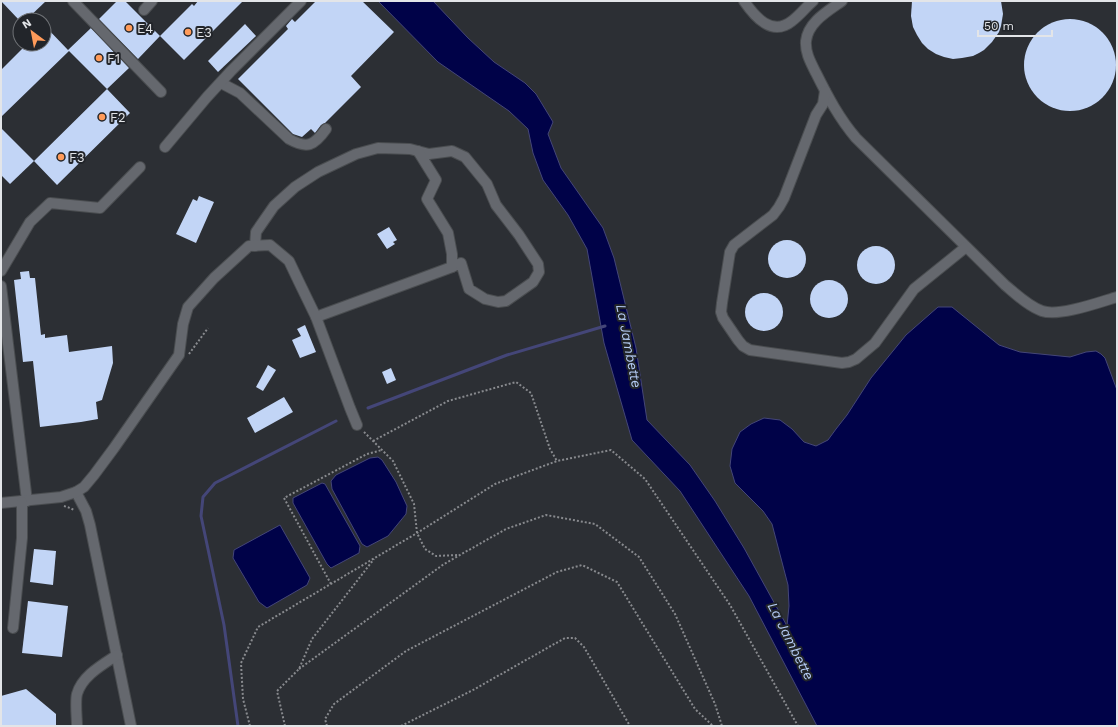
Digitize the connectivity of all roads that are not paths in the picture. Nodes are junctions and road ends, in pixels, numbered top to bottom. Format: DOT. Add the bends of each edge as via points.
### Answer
graph roads {
  1 [pos="73,1"];
  2 [pos="152,1"];
  3 [pos="301,1"];
  4 [pos="744,1"];
  5 [pos="813,1"];
  6 [pos="842,1"];
  7 [pos="144,10"];
  8 [pos="221,83"];
  9 [pos="825,91"];
  10 [pos="161,92"];
  11 [pos="326,129"];
  12 [pos="164,147"];
  13 [pos="418,151"];
  14 [pos="140,167"];
  15 [pos="256,246"];
  16 [pos="966,247"];
  17 [pos="452,267"];
  18 [pos="1,271"];
  19 [pos="1,286"];
  20 [pos="1117,297"];
  21 [pos="316,317"];
  22 [pos="358,425"];
  23 [pos="76,492"];
  24 [pos="25,501"];
  25 [pos="1,503"];
  26 [pos="13,628"];
  27 [pos="116,655"];
  28 [pos="77,726"];
  29 [pos="131,726"];
  1 -- 10 [label="street"];
  2 -- 7 [label="street"];
  3 -- 8 [label="street"];
  4 -- 5 [label="street" via="766,25 774,27 784,26 792,21"];
  6 -- 9 [label="street" via="819,18 806,41 808,56"];
  8 -- 11 [label="street" via="240,93 289,139 298,144 313,143"];
  8 -- 12 [label="street"];
  9 -- 16 [label="street" via="844,124 856,138"];
  9 -- 16 [label="street" via="823,104 816,115 779,207 773,215 734,245 730,252 722,312 723,318 744,346 750,350 842,364 849,362 875,343 914,289"];
  13 -- 15 [label="street" via="378,148 356,154 318,172 295,187 274,206 256,232"];
  13 -- 17 [label="street" via="436,180 427,199 448,233"];
  13 -- 17 [label="street" via="429,154 452,151 465,158 487,184 496,205 538,264 539,272 533,282 506,301 498,302 485,299 469,289 461,263"];
  14 -- 18 [label="street" via="100,208 50,203 30,222"];
  15 -- 21 [label="street" via="270,245 289,260"];
  15 -- 23 [label="street" via="249,246 214,278 188,307 178,355 94,475"];
  16 -- 20 [label="street" via="1004,285 1029,305 1043,312 1064,312"];
  17 -- 21 [label="street"];
  19 -- 24 [label="street"];
  21 -- 22 [label="street"];
  23 -- 24 [label="street" via="60,497"];
  23 -- 27 [label="street" via="90,525"];
  24 -- 25 [label="street"];
  24 -- 26 [label="street"];
  27 -- 28 [label="street" via="89,675 81,685 77,695"];
  27 -- 29 [label="street"];
}
